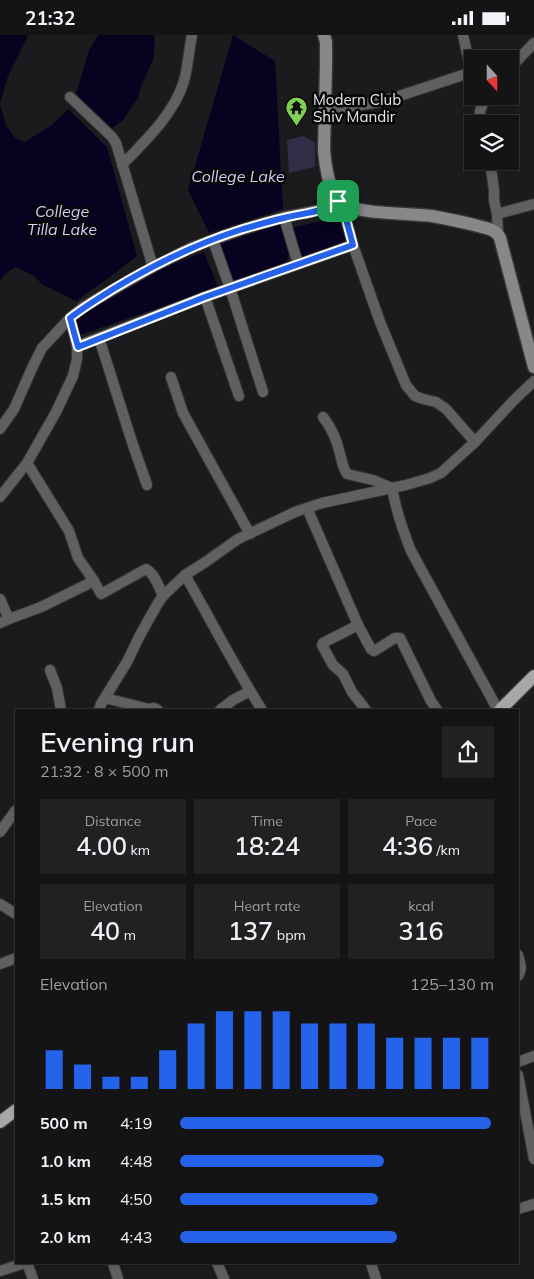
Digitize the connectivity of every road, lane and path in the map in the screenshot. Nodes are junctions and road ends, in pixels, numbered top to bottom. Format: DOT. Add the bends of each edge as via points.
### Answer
graph roads {
  1 [pos="192,35"];
  2 [pos="324,35"];
  3 [pos="463,35"];
  4 [pos="534,43"];
  5 [pos="466,50"];
  6 [pos="519,59"];
  7 [pos="464,76"];
  8 [pos="70,97"];
  9 [pos="479,105"];
  10 [pos="482,105"];
  11 [pos="325,110"];
  12 [pos="480,111"];
  13 [pos="480,115"];
  14 [pos="122,165"];
  15 [pos="491,170"];
  16 [pos="340,203"];
  17 [pos="534,204"];
  18 [pos="497,214"];
  19 [pos="284,217"];
  20 [pos="498,234"];
  21 [pos="212,240"];
  22 [pos="353,245"];
  23 [pos="297,261"];
  24 [pos="153,267"];
  25 [pos="230,288"];
  26 [pos="205,297"];
  27 [pos="70,318"];
  28 [pos="99,338"];
  29 [pos="78,347"];
  30 [pos="534,367"];
  31 [pos="171,377"];
  32 [pos="534,381"];
  33 [pos="263,392"];
  34 [pos="239,396"];
  35 [pos="323,417"];
  36 [pos="0,429"];
  37 [pos="475,442"];
  38 [pos="26,463"];
  39 [pos="147,485"];
  40 [pos="392,489"];
  41 [pos="0,497"];
  42 [pos="307,508"];
  43 [pos="250,533"];
  44 [pos="185,575"];
  45 [pos="94,581"];
  46 [pos="164,596"];
  47 [pos="0,599"];
  48 [pos="4,621"];
  49 [pos="358,625"];
  50 [pos="50,670"];
  51 [pos="534,675"];
  52 [pos="250,691"];
  53 [pos="105,698"];
  54 [pos="61,709"];
  55 [pos="100,709"];
  56 [pos="154,709"];
  57 [pos="221,709"];
  58 [pos="261,709"];
  59 [pos="365,709"];
  60 [pos="436,709"];
  61 [pos="498,709"];
  62 [pos="500,709"];
  63 [pos="15,810"];
  64 [pos="0,833"];
  65 [pos="0,904"];
  66 [pos="15,912"];
  67 [pos="15,958"];
  68 [pos="519,960"];
  69 [pos="0,965"];
  70 [pos="519,974"];
  71 [pos="534,1056"];
  72 [pos="519,1063"];
  73 [pos="519,1080"];
  74 [pos="15,1111"];
  75 [pos="0,1122"];
  76 [pos="534,1159"];
  77 [pos="534,1204"];
  78 [pos="519,1209"];
  79 [pos="23,1264"];
  80 [pos="26,1264"];
  81 [pos="113,1264"];
  82 [pos="216,1264"];
  83 [pos="371,1264"];
  84 [pos="0,1271"];
  85 [pos="33,1279"];
  86 [pos="118,1279"];
  87 [pos="224,1279"];
  88 [pos="376,1279"];
  1 -- 14 [label="street" via="184,81 177,98 152,134"];
  2 -- 11 [label="main road"];
  3 -- 5 [label="street"];
  4 -- 6 [label="street"];
  7 -- 11 [label="street" via="381,102"];
  8 -- 14 [label="street" via="112,137"];
  9 -- 12 [label="street"];
  10 -- 12 [label="street"];
  11 -- 16 [label="main road" via="327,177"];
  12 -- 13 [label="street"];
  14 -- 24 [label="street"];
  15 -- 18 [label="street"];
  16 -- 19 [label="street"];
  16 -- 20 [label="main road" via="360,210 432,216"];
  16 -- 22 [label="street"];
  17 -- 18 [label="street"];
  18 -- 20 [label="street"];
  19 -- 21 [label="street"];
  19 -- 23 [label="street"];
  20 -- 30 [label="main road"];
  21 -- 24 [label="street"];
  21 -- 25 [label="street"];
  22 -- 23 [label="street"];
  22 -- 37 [label="street" via="406,385 415,396 436,402 446,409"];
  23 -- 25 [label="street"];
  24 -- 27 [label="street"];
  25 -- 26 [label="street"];
  25 -- 33 [label="street"];
  26 -- 28 [label="street"];
  26 -- 34 [label="street"];
  27 -- 29 [label="street"];
  27 -- 36 [label="street" via="42,348 14,409"];
  28 -- 29 [label="street"];
  28 -- 39 [label="street"];
  29 -- 38 [label="street" via="76,368 67,391"];
  31 -- 43 [label="street" via="183,413"];
  32 -- 37 [label="street"];
  35 -- 40 [label="street" via="337,442 346,474"];
  37 -- 40 [label="street" via="441,473"];
  38 -- 41 [label="street"];
  38 -- 45 [label="street" via="69,531 78,558"];
  40 -- 42 [label="street"];
  40 -- 61 [label="street" via="411,551"];
  42 -- 43 [label="street"];
  42 -- 49 [label="street"];
  43 -- 44 [label="street"];
  44 -- 46 [label="street"];
  44 -- 52 [label="street"];
  45 -- 46 [label="street" via="101,594 146,569 152,573"];
  45 -- 48 [label="street"];
  46 -- 53 [label="street"];
  47 -- 48 [label="street"];
  49 -- 59 [label="street" via="322,645"];
  49 -- 60 [label="street" via="374,651 400,638"];
  50 -- 54 [label="street"];
  51 -- 62 [label="main road"];
  52 -- 57 [label="street"];
  52 -- 58 [label="street"];
  53 -- 55 [label="street"];
  53 -- 56 [label="street"];
  63 -- 64 [label="street"];
  65 -- 66 [label="street"];
  67 -- 69 [label="street"];
  68 -- 70 [label="street"];
  71 -- 72 [label="street"];
  73 -- 76 [label="street"];
  74 -- 75 [label="main road"];
  77 -- 78 [label="street"];
  79 -- 84 [label="street"];
  80 -- 85 [label="street"];
  81 -- 86 [label="street"];
  82 -- 87 [label="street"];
  83 -- 88 [label="street"];
}
